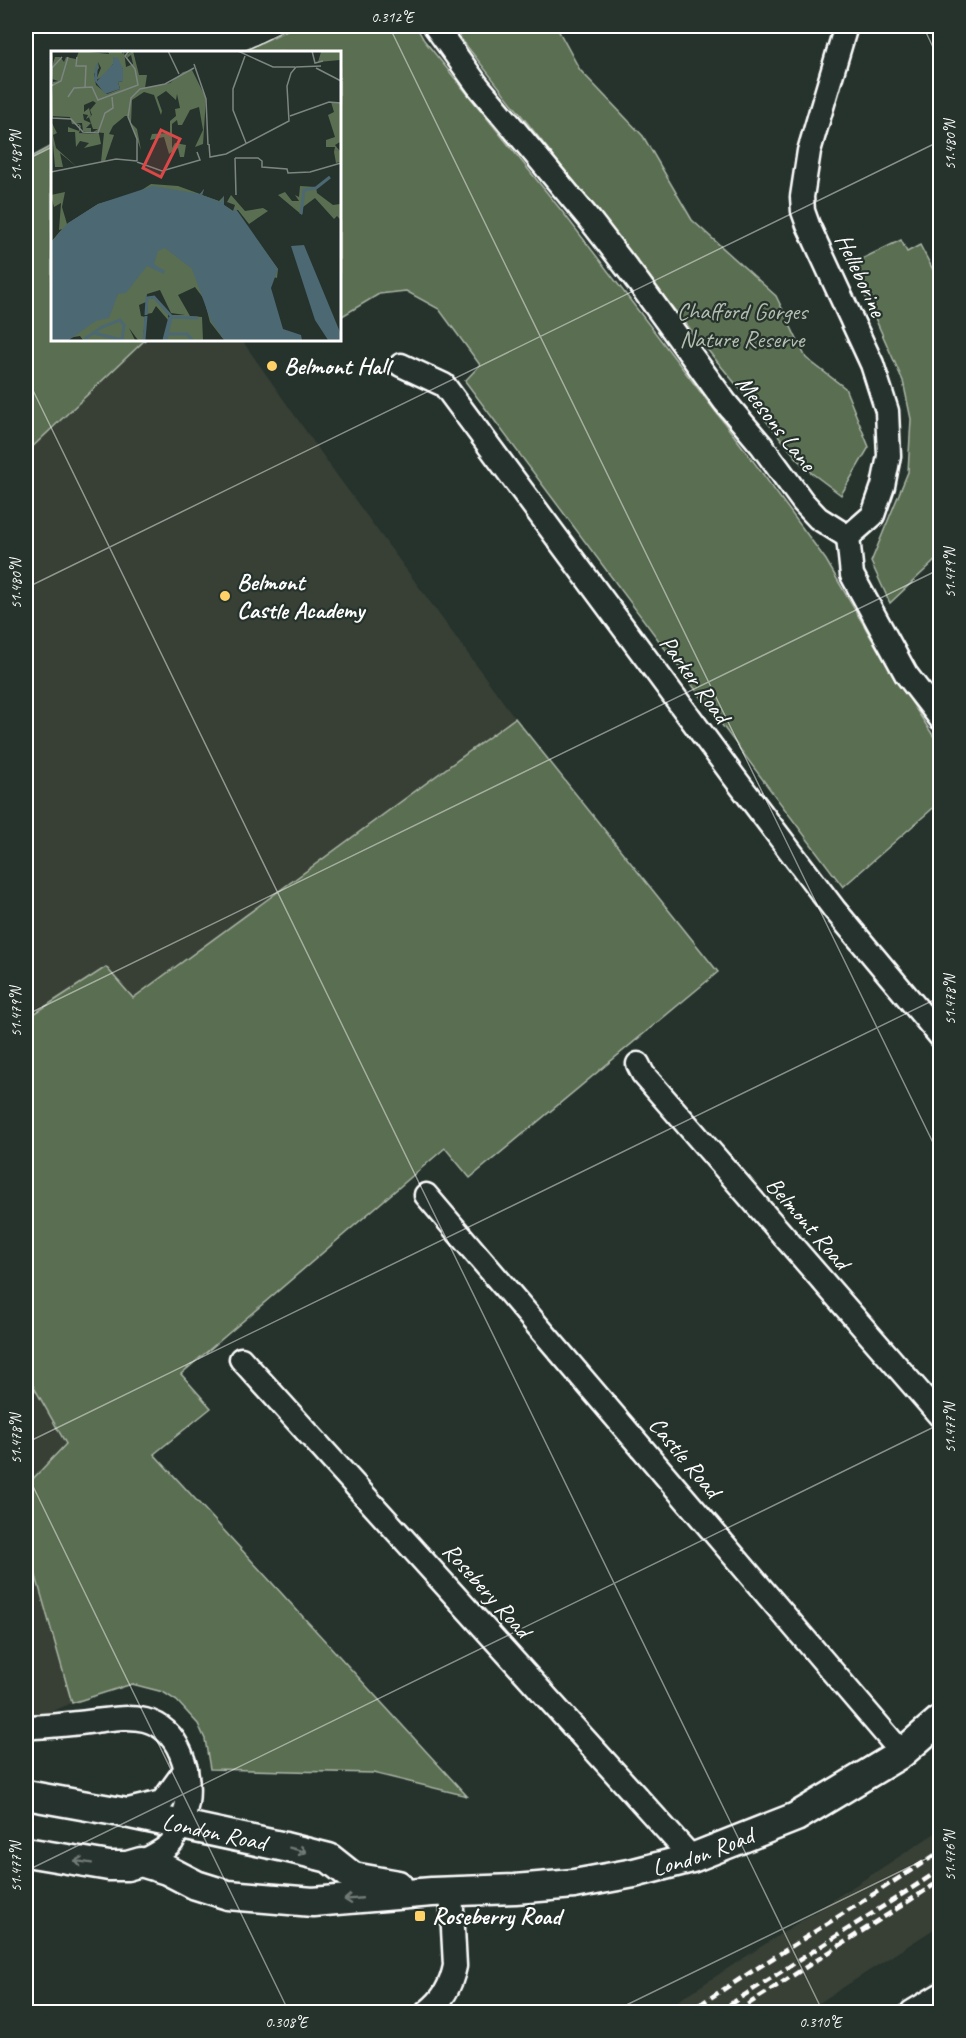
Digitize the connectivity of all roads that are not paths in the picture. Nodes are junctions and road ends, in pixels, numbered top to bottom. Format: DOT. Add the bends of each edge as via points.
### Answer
graph roads {
  1 [pos="435,26"];
  2 [pos="846,26"];
  3 [pos="401,365"];
  4 [pos="848,537"];
  5 [pos="940,718"];
  6 [pos="940,1036"];
  7 [pos="638,1064"];
  8 [pos="426,1195"];
  9 [pos="241,1359"];
  10 [pos="940,1416"];
  11 [pos="940,1720"];
  12 [pos="26,1727"];
  13 [pos="902,1753"];
  14 [pos="186,1770"];
  15 [pos="26,1795"];
  16 [pos="121,1812"];
  17 [pos="179,1825"];
  18 [pos="26,1852"];
  19 [pos="692,1858"];
  20 [pos="141,1862"];
  21 [pos="441,1892"];
  22 [pos="940,1995"];
  23 [pos="427,2013"];
  24 [pos="912,2013"];
  1 -- 4 [label="street, Meesons Lane" via="478,86 638,282 803,502 818,518"];
  2 -- 4 [label="street, Helleborine" via="809,151 801,197 808,225 872,364 887,411 889,456 883,486 873,515"];
  3 -- 6 [label="street, Parker Road" via="444,385 834,909"];
  4 -- 5 [label="street" via="852,575 906,674"];
  7 -- 10 [label="street, Belmont Road"];
  8 -- 13 [label="street, Castle Road"];
  9 -- 19 [label="street, Rosebery Road"];
  11 -- 13 [label="street, London Road"];
  12 -- 14 [label="street" via="145,1720 162,1727 175,1739"];
  13 -- 19 [label="street, London Road" via="796,1817"];
  14 -- 16 [label="street" via="162,1802"];
  14 -- 17 [label="street" via="187,1802"];
  15 -- 16 [label="street, London Road"];
  16 -- 17 [label="street, London Road"];
  17 -- 20 [label="street" via="166,1848"];
  17 -- 21 [label="street, London Road, one-way" via="328,1858 353,1877"];
  20 -- 18 [label="street, London Road, one-way" via="109,1866"];
  19 -- 21 [label="street, London Road" via="634,1874 574,1884"];
  21 -- 20 [label="street, London Road, one-way" via="313,1902 228,1896"];
  21 -- 23 [label="street" via="453,1978"];
  22 -- 24 [label="street"];
}
